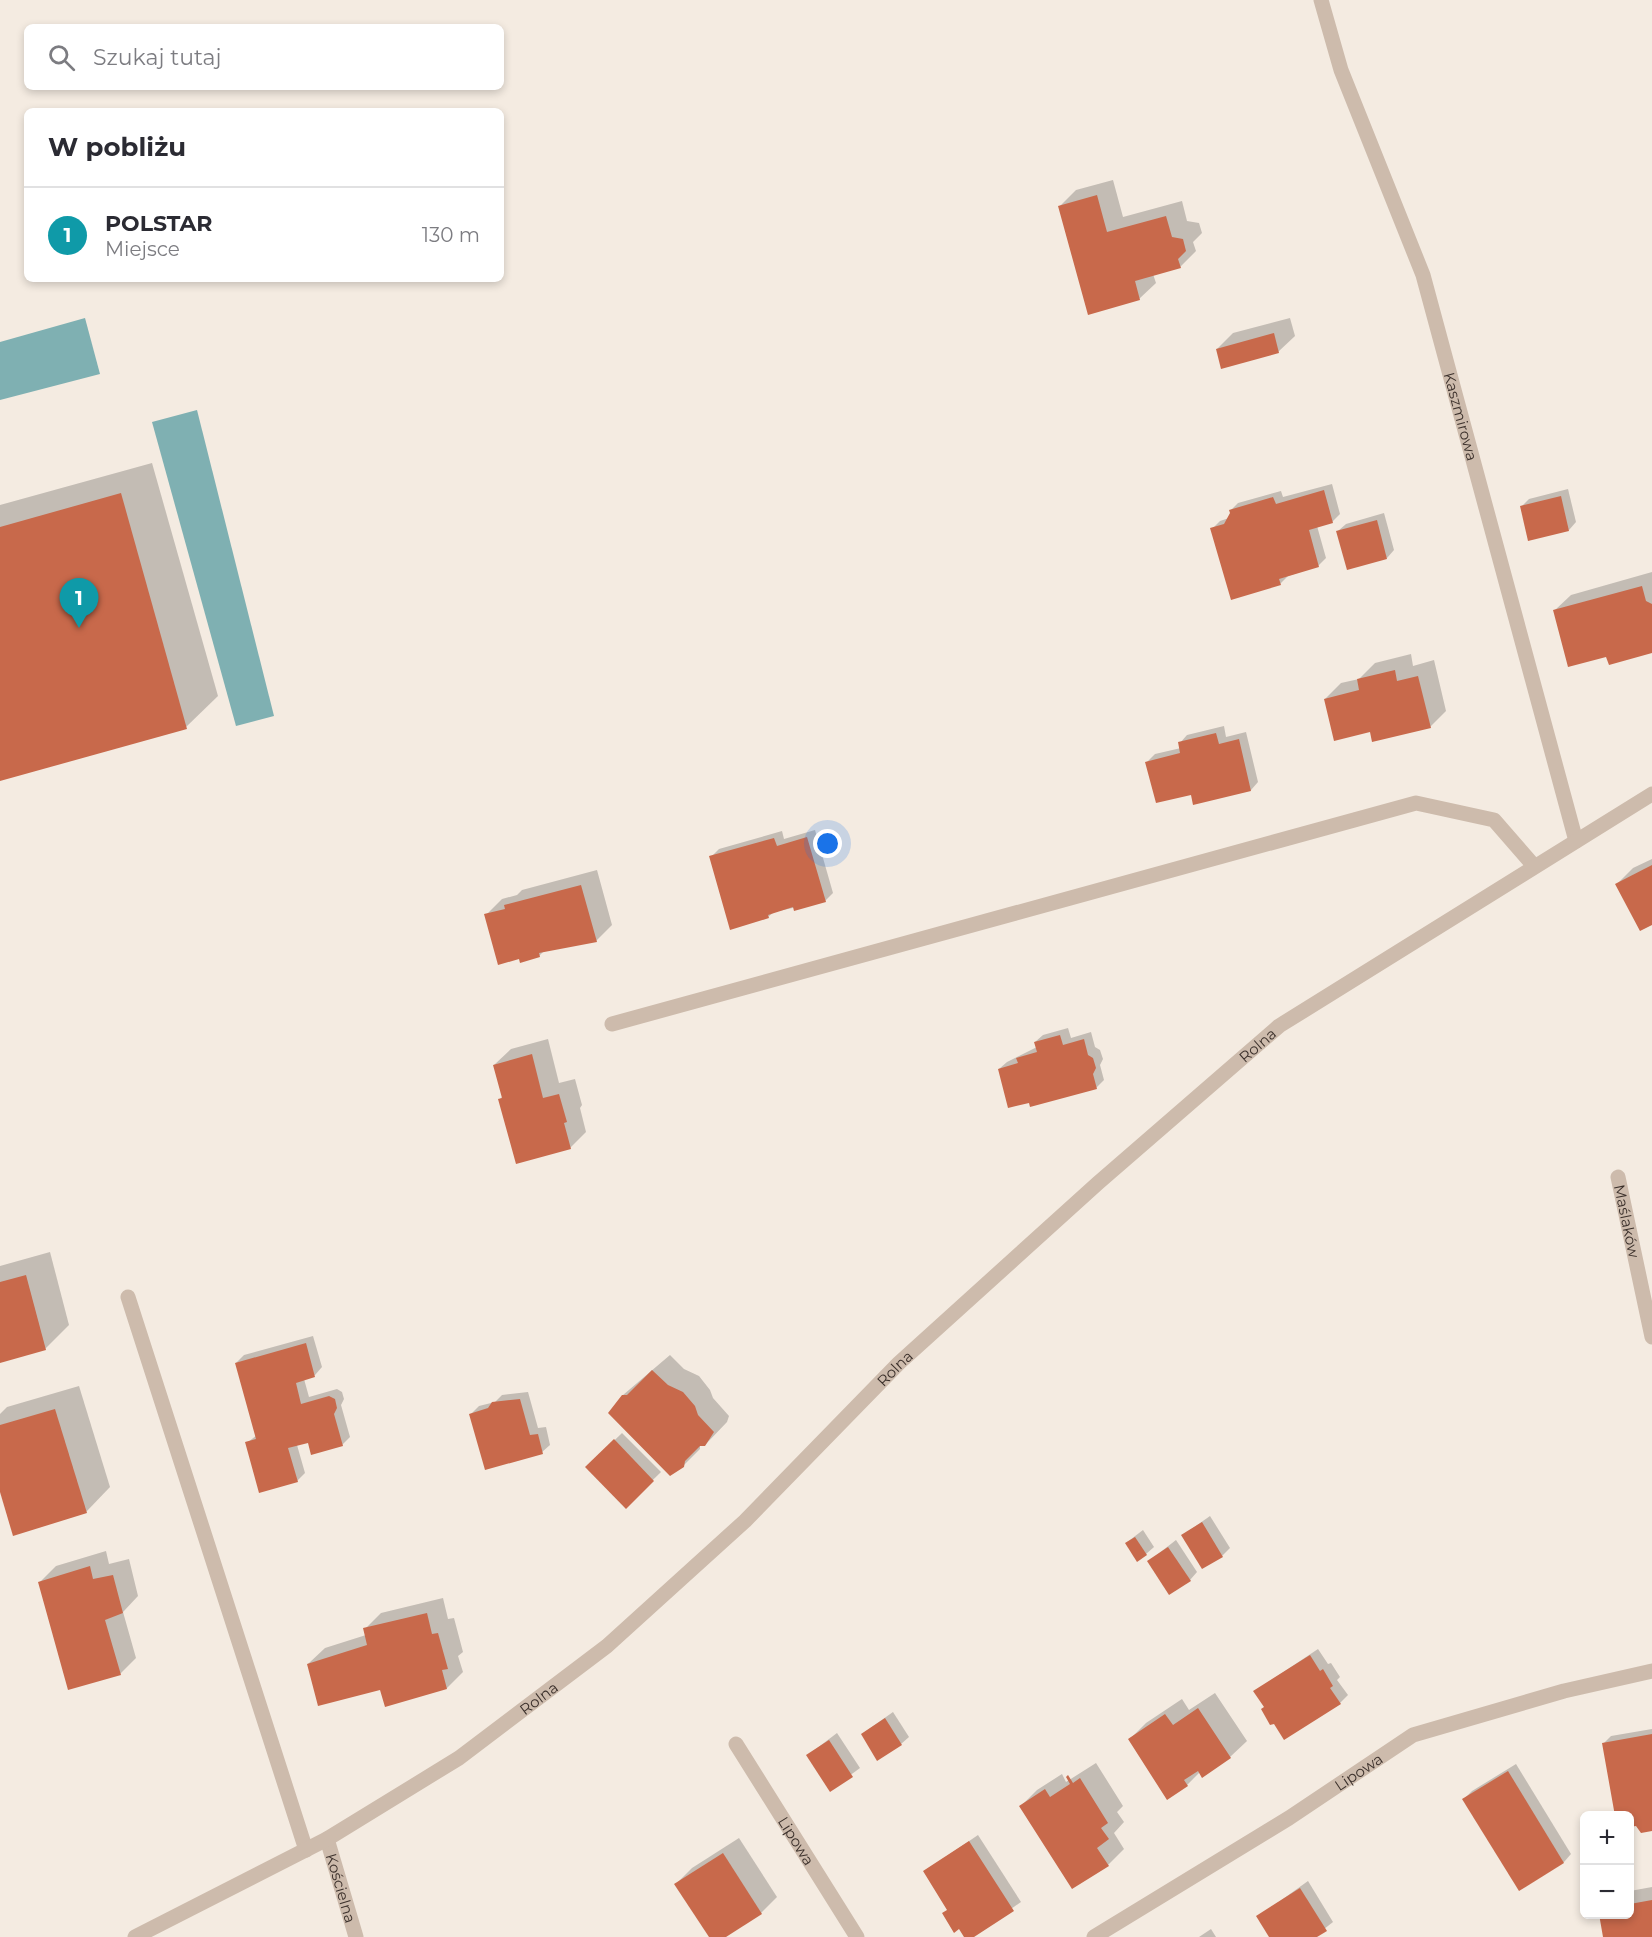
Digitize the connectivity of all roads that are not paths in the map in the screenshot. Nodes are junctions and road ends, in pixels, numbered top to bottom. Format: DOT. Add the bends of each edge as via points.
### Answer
graph roads {
  1 [pos="1321,0"];
  2 [pos="1652,794"];
  3 [pos="1576,841"];
  4 [pos="1534,866"];
  5 [pos="612,1024"];
  6 [pos="1618,1177"];
  7 [pos="128,1297"];
  8 [pos="1652,1337"];
  9 [pos="1652,1671"];
  10 [pos="736,1744"];
  11 [pos="327,1839"];
  12 [pos="306,1850"];
  13 [pos="135,1937"];
  14 [pos="356,1937"];
  15 [pos="857,1937"];
  16 [pos="1094,1937"];
  1 -- 3 [label="street, Kaszmirowa" via="1341,70 1423,275"];
  2 -- 3 [label="street, Rolna"];
  3 -- 4 [label="street, Rolna"];
  4 -- 5 [label="street" via="1494,820 1416,803"];
  4 -- 11 [label="street, Rolna" via="1279,1026 899,1363 745,1521 607,1646 459,1758"];
  6 -- 8 [label="street, Maślaków"];
  7 -- 12 [label="street"];
  9 -- 16 [label="street, Lipowa" via="1564,1691 1413,1735 1289,1818"];
  10 -- 15 [label="street, Lipowa"];
  11 -- 12 [label="street, Rolna"];
  11 -- 14 [label="street, Kościelna"];
  12 -- 13 [label="street, Rolna"];
}
